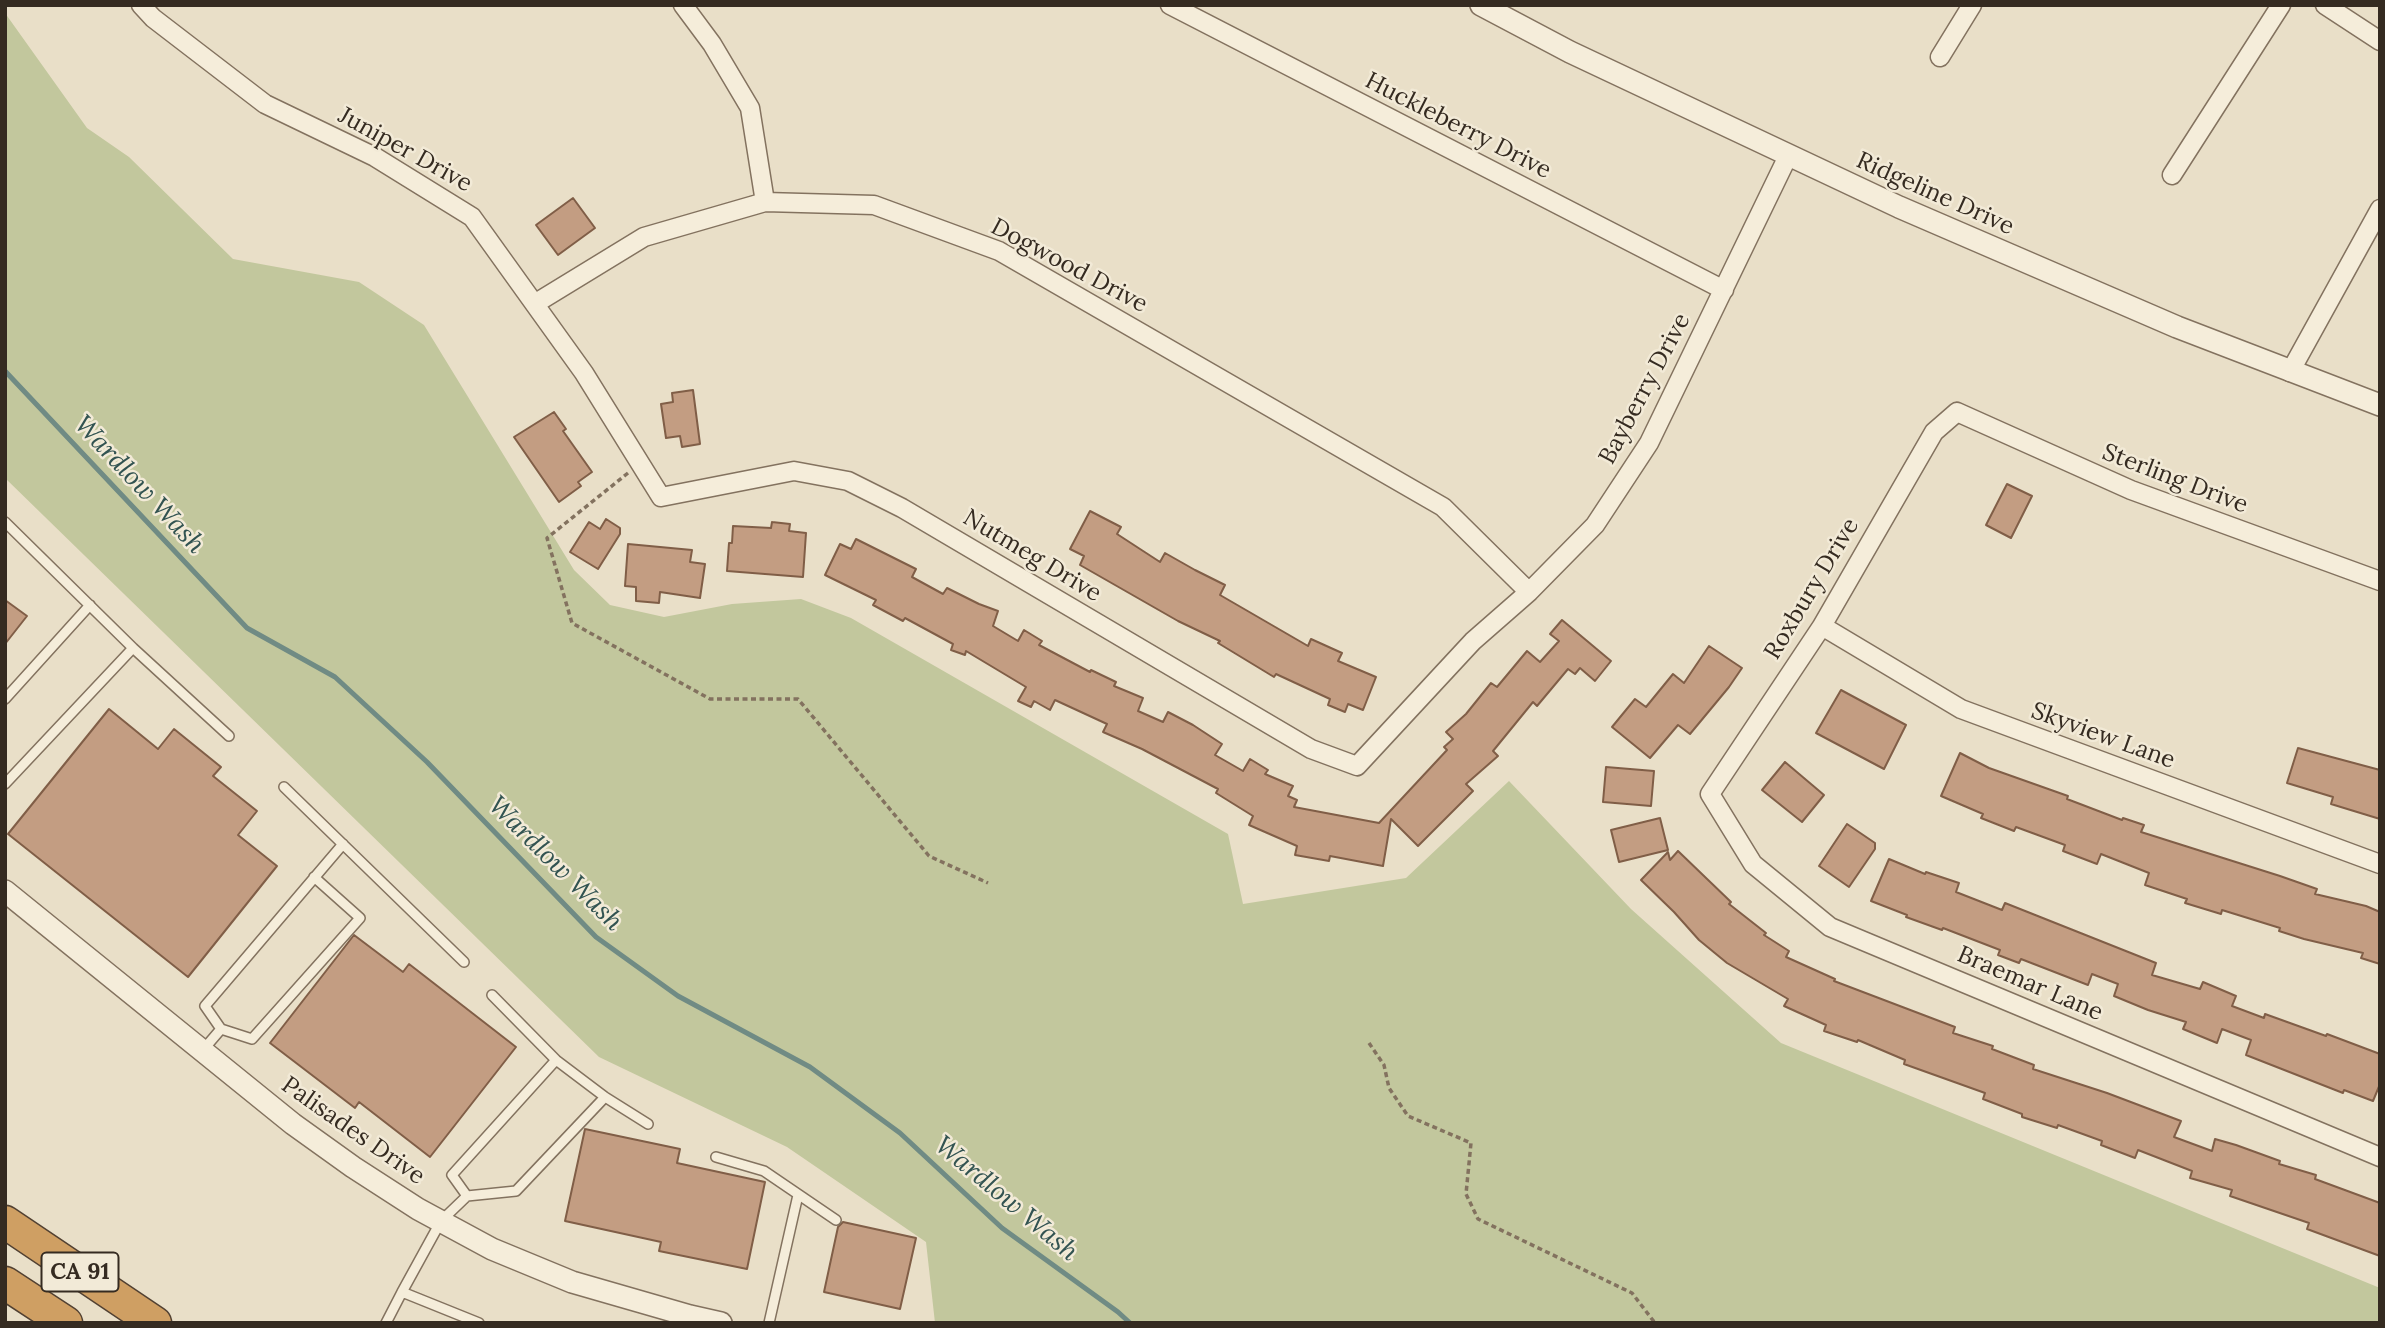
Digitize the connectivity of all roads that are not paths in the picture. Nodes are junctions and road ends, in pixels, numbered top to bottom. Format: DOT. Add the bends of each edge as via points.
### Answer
graph roads {
  1 [pos="141,5"];
  2 [pos="683,5"];
  3 [pos="1170,5"];
  4 [pos="1481,5"];
  5 [pos="1972,5"];
  6 [pos="2281,5"];
  7 [pos="2325,5"];
  8 [pos="2380,41"];
  9 [pos="1940,57"];
  10 [pos="1788,156"];
  11 [pos="2172,175"];
  12 [pos="765,202"];
  13 [pos="2380,209"];
  14 [pos="1724,290"];
  15 [pos="536,303"];
  16 [pos="2290,372"];
  17 [pos="2380,405"];
  18 [pos="1957,412"];
  19 [pos="661,497"];
  20 [pos="5,522"];
  21 [pos="2380,581"];
  22 [pos="1529,592"];
  23 [pos="90,604"];
  24 [pos="1822,626"];
  25 [pos="133,648"];
  26 [pos="5,699"];
  27 [pos="229,736"];
  28 [pos="1357,766"];
  29 [pos="5,784"];
  30 [pos="284,787"];
  31 [pos="1710,793"];
  32 [pos="344,844"];
  33 [pos="2380,864"];
  34 [pos="314,877"];
  35 [pos="5,891"];
  36 [pos="464,962"];
  37 [pos="492,995"];
  38 [pos="221,1029"];
  39 [pos="202,1050"];
  40 [pos="556,1060"];
  41 [pos="605,1097"];
  42 [pos="648,1124"];
  43 [pos="716,1157"];
  44 [pos="2380,1157"];
  45 [pos="798,1195"];
  46 [pos="467,1196"];
  47 [pos="836,1220"];
  48 [pos="441,1221"];
  49 [pos="5,1222"];
  50 [pos="5,1283"];
  51 [pos="402,1292"];
  52 [pos="66,1323"];
  53 [pos="155,1323"];
  54 [pos="386,1323"];
  55 [pos="479,1323"];
  56 [pos="721,1323"];
  57 [pos="769,1323"];
  1 -- 15 [label="street, Juniper Drive" via="265,104 375,157 472,216"];
  2 -- 12 [label="street" via="750,108"];
  3 -- 14 [label="street, Huckleberry Drive"];
  4 -- 10 [label="street, Ridgeline Drive"];
  5 -- 9 [label="street"];
  6 -- 11 [label="street"];
  7 -- 8 [label="street"];
  10 -- 14 [label="street, Bayberry Drive"];
  10 -- 16 [label="street, Ridgeline Drive" via="2058,277"];
  12 -- 15 [label="street, Dogwood Drive" via="644,237"];
  12 -- 22 [label="street, Dogwood Drive" via="874,205 999,251 1443,507"];
  13 -- 16 [label="street"];
  14 -- 22 [label="street, Bayberry Drive" via="1649,443 1595,525"];
  15 -- 19 [label="street, Juniper Drive"];
  16 -- 17 [label="street, Ridgeline Drive"];
  18 -- 21 [label="street, Sterling Drive" via="2131,490"];
  18 -- 24 [label="street, Roxbury Drive" via="1934,432"];
  19 -- 28 [label="street, Nutmeg Drive" via="794,471 848,481 902,508 1311,749"];
  20 -- 23 [label="lane"];
  22 -- 28 [label="street, Bayberry Drive" via="1473,641"];
  23 -- 25 [label="lane"];
  23 -- 26 [label="lane"];
  24 -- 31 [label="street, Roxbury Drive"];
  24 -- 33 [label="street, Skyview Lane" via="1961,709"];
  25 -- 27 [label="lane"];
  25 -- 29 [label="lane"];
  30 -- 32 [label="lane"];
  31 -- 44 [label="street, Braemar Lane" via="1753,864 1830,927"];
  32 -- 34 [label="lane"];
  32 -- 36 [label="lane"];
  34 -- 38 [label="lane" via="205,1006"];
  34 -- 38 [label="lane" via="360,918 252,1039"];
  35 -- 39 [label="street, Palisades Drive"];
  37 -- 40 [label="lane"];
  38 -- 39 [label="lane"];
  39 -- 48 [label="street, Palisades Drive" via="313,1139"];
  40 -- 41 [label="lane"];
  40 -- 46 [label="lane" via="452,1175"];
  41 -- 42 [label="lane"];
  41 -- 46 [label="lane" via="516,1191"];
  43 -- 45 [label="lane" via="764,1171"];
  45 -- 47 [label="lane"];
  45 -- 57 [label="lane"];
  46 -- 48 [label="lane"];
  48 -- 51 [label="lane"];
  48 -- 56 [label="street, Palisades Drive" via="492,1249 572,1282"];
  49 -- 53 [label="highway, CA 91"];
  50 -- 52 [label="highway"];
  51 -- 54 [label="lane"];
  51 -- 55 [label="lane"];
}
